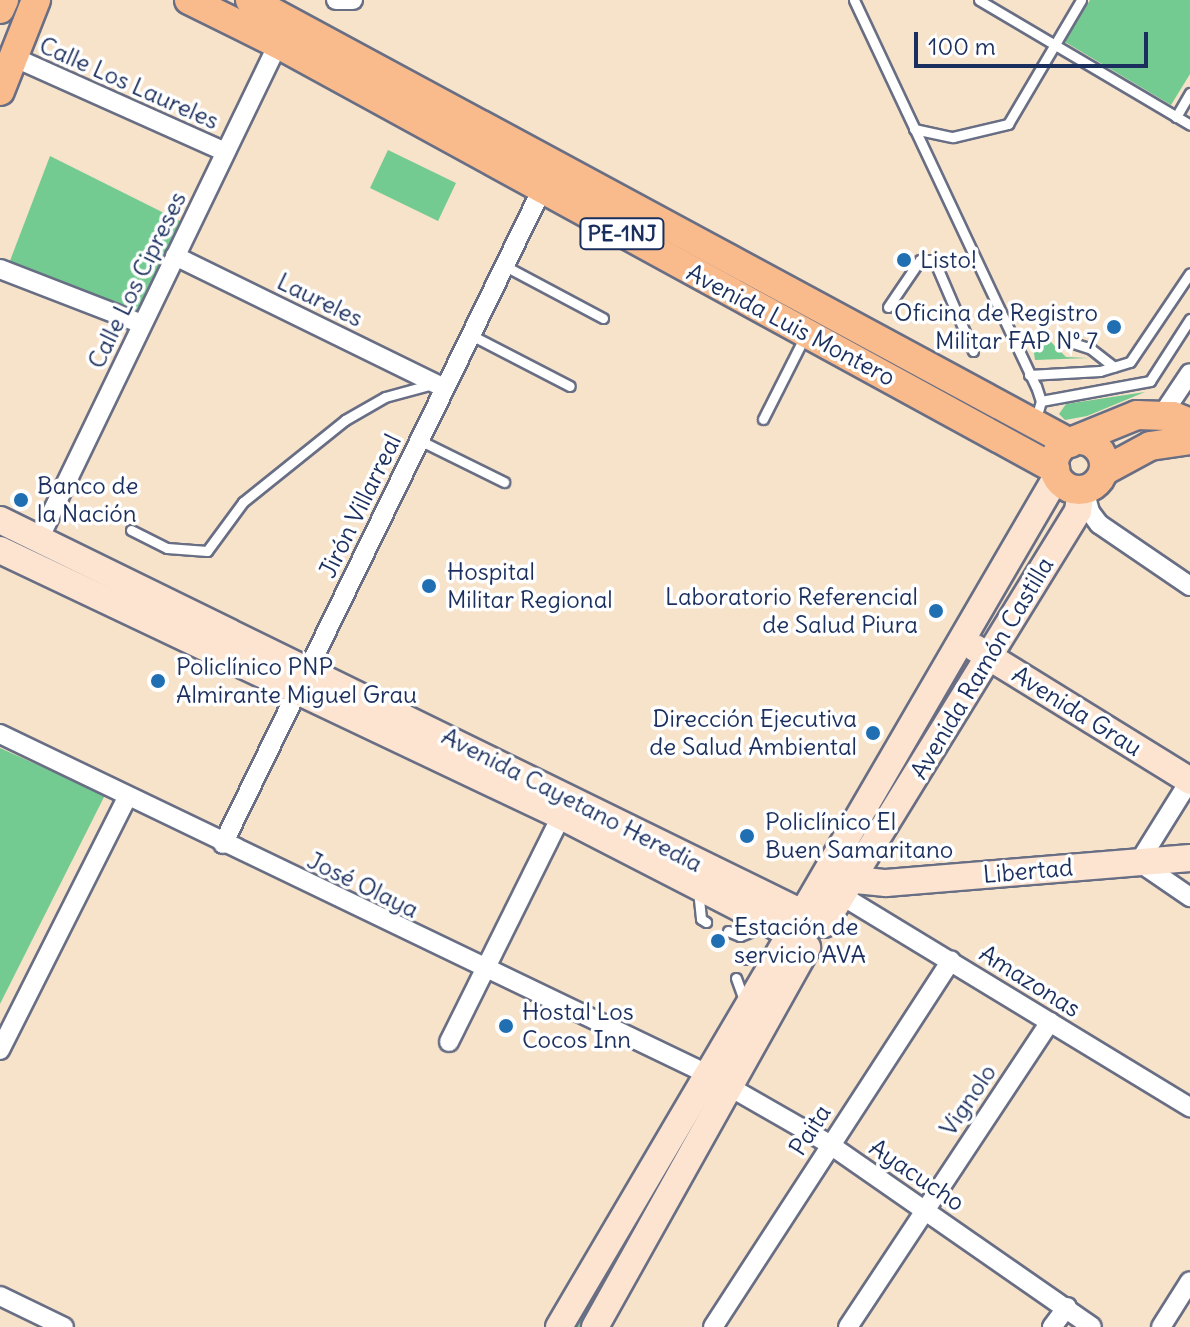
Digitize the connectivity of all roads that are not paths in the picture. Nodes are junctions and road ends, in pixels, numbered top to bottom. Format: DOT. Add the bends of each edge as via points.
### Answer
graph roads {
  1 [pos="4,0"];
  2 [pos="36,0"];
  3 [pos="189,0"];
  4 [pos="336,0"];
  5 [pos="353,0"];
  6 [pos="854,0"];
  7 [pos="979,0"];
  8 [pos="1081,0"];
  9 [pos="239,6"];
  10 [pos="0,9"];
  11 [pos="278,44"];
  12 [pos="1055,44"];
  13 [pos="13,57"];
  14 [pos="0,91"];
  15 [pos="1190,93"];
  16 [pos="1176,117"];
  17 [pos="1190,125"];
  18 [pos="914,129"];
  19 [pos="225,152"];
  20 [pos="541,191"];
  21 [pos="175,256"];
  22 [pos="505,266"];
  23 [pos="0,269"];
  24 [pos="1190,273"];
  25 [pos="888,307"];
  26 [pos="603,318"];
  27 [pos="1190,319"];
  28 [pos="142,324"];
  29 [pos="806,333"];
  30 [pos="471,335"];
  31 [pos="1067,341"];
  32 [pos="894,349"];
  33 [pos="973,351"];
  34 [pos="1114,367"];
  35 [pos="1100,371"];
  36 [pos="1190,373"];
  37 [pos="881,374"];
  38 [pos="1029,375"];
  39 [pos="440,385"];
  40 [pos="570,386"];
  41 [pos="1101,393"];
  42 [pos="990,401"];
  43 [pos="1038,412"];
  44 [pos="1162,415"];
  45 [pos="763,419"];
  46 [pos="1190,423"];
  47 [pos="976,426"];
  48 [pos="419,440"];
  49 [pos="1190,440"];
  50 [pos="1072,442"];
  51 [pos="1076,479"];
  52 [pos="504,482"];
  53 [pos="0,520"];
  54 [pos="131,530"];
  55 [pos="40,537"];
  56 [pos="0,550"];
  57 [pos="1190,586"];
  58 [pos="964,642"];
  59 [pos="989,656"];
  60 [pos="302,678"];
  61 [pos="0,734"];
  62 [pos="1190,780"];
  63 [pos="127,797"];
  64 [pos="561,816"];
  65 [pos="223,844"];
  66 [pos="1190,858"];
  67 [pos="1139,862"];
  68 [pos="698,886"];
  69 [pos="850,888"];
  70 [pos="1190,897"];
  71 [pos="706,922"];
  72 [pos="795,930"];
  73 [pos="728,931"];
  74 [pos="740,936"];
  75 [pos="951,961"];
  76 [pos="485,971"];
  77 [pos="736,978"];
  78 [pos="747,1007"];
  79 [pos="1050,1022"];
  80 [pos="449,1042"];
  81 [pos="0,1050"];
  82 [pos="718,1081"];
  83 [pos="1190,1107"];
  84 [pos="829,1144"];
  85 [pos="925,1208"];
  86 [pos="1190,1281"];
  87 [pos="0,1296"];
  88 [pos="1067,1307"];
  89 [pos="64,1327"];
  90 [pos="559,1327"];
  91 [pos="595,1327"];
  92 [pos="713,1327"];
  93 [pos="848,1327"];
  94 [pos="1052,1327"];
  95 [pos="1092,1327"];
  96 [pos="1161,1327"];
  1 -- 10 [label="main road"];
  2 -- 13 [label="main road"];
  3 -- 9 [label="main road, Avenida Luis Montero / PE-1NJ"];
  4 -- 5 [label="street"];
  6 -- 18 [label="lane"];
  7 -- 12 [label="lane"];
  8 -- 12 [label="lane"];
  9 -- 11 [label="main road, Avenida Luis Montero / PE-1NJ"];
  9 -- 32 [label="main road, Avenida Luis Montero / PE-1NJ"];
  11 -- 19 [label="street, Calle Los Cipreses"];
  11 -- 20 [label="main road, Avenida Luis Montero / PE-1NJ"];
  12 -- 16 [label="lane"];
  12 -- 18 [label="lane" via="1008,124 953,137"];
  13 -- 14 [label="main road"];
  13 -- 19 [label="street, Calle Los Laureles"];
  15 -- 16 [label="lane"];
  16 -- 17 [label="lane"];
  18 -- 38 [label="lane"];
  19 -- 21 [label="street, Calle Los Cipreses"];
  20 -- 22 [label="street, Jirón Villarreal"];
  20 -- 29 [label="main road, Avenida Luis Montero / PE-1NJ"];
  21 -- 28 [label="street, Calle Los Cipreses"];
  21 -- 39 [label="street, Laureles"];
  22 -- 26 [label="lane"];
  22 -- 30 [label="street, Jirón Villarreal"];
  23 -- 28 [label="street"];
  24 -- 34 [label="lane" via="1139,356"];
  25 -- 33 [label="lane" via="920,260 934,260"];
  27 -- 41 [label="lane" via="1150,381"];
  28 -- 55 [label="street, Calle Los Cipreses"];
  29 -- 37 [label="main road, Avenida Luis Montero / PE-1NJ"];
  29 -- 45 [label="lane"];
  30 -- 39 [label="street, Jirón Villarreal"];
  30 -- 40 [label="lane"];
  31 -- 34 [label="lane" via="1091,349"];
  32 -- 37 [label="main road"];
  32 -- 42 [label="main road, Avenida Luis Montero / PE-1NJ"];
  34 -- 35 [label="lane"];
  35 -- 38 [label="lane"];
  35 -- 41 [label="lane"];
  36 -- 44 [label="street"];
  37 -- 47 [label="main road, Avenida Luis Montero / PE-1NJ"];
  38 -- 43 [label="lane"];
  39 -- 48 [label="street, Jirón Villarreal"];
  39 -- 54 [label="lane" via="385,397 345,420 243,502 207,551 167,548"];
  41 -- 43 [label="lane"];
  42 -- 43 [label="main road, Avenida Luis Montero / PE-1NJ"];
  42 -- 47 [label="main road"];
  43 -- 50 [label="main road, Avenida Luis Montero / PE-1NJ"];
  44 -- 46 [label="main road"];
  44 -- 50 [label="main road" via="1137,415"];
  47 -- 51 [label="main road, Avenida Luis Montero / PE-1NJ"];
  48 -- 52 [label="lane"];
  48 -- 60 [label="street, Jirón Villarreal"];
  49 -- 51 [label="main road" via="1150,446"];
  50 -- 51 [label="main road" via="1060,450"];
  50 -- 51 [label="main road, PE-1NJ" via="1094,445 1103,457"];
  51 -- 57 [label="street" via="1099,524"];
  51 -- 58 [label="main road, Avenida Ramón Castilla"];
  51 -- 59 [label="main road, Avenida Ramón Castilla" via="1078,511"];
  53 -- 55 [label="main road, Avenida Cayetano Heredia"];
  55 -- 60 [label="main road, Avenida Cayetano Heredia"];
  56 -- 60 [label="main road, Avenida Cayetano Heredia"];
  58 -- 59 [label="main road, Avenida Grau"];
  58 -- 72 [label="main road, Avenida Ramón Castilla"];
  59 -- 62 [label="main road, Avenida Grau"];
  59 -- 69 [label="main road, Avenida Ramón Castilla"];
  60 -- 64 [label="main road, Avenida Cayetano Heredia"];
  60 -- 65 [label="street, Jirón Villarreal"];
  60 -- 72 [label="main road, Avenida Cayetano Heredia"];
  61 -- 63 [label="street, José Olaya"];
  62 -- 67 [label="street"];
  63 -- 65 [label="street, José Olaya"];
  63 -- 81 [label="street"];
  64 -- 68 [label="main road, Avenida Cayetano Heredia"];
  64 -- 76 [label="street"];
  65 -- 76 [label="street, José Olaya"];
  66 -- 67 [label="main road"];
  67 -- 69 [label="main road, Libertad"];
  67 -- 70 [label="street"];
  68 -- 71 [label="lane" via="701,919"];
  68 -- 72 [label="main road, Avenida Cayetano Heredia"];
  69 -- 72 [label="main road, Avenida Ramón Castilla"];
  69 -- 75 [label="street, Amazonas"];
  72 -- 74 [label="lane"];
  72 -- 74 [label="lane" via="747,957"];
  72 -- 78 [label="main road, Avenida Ramón Castilla"];
  72 -- 82 [label="main road, Avenida Ramón Castilla"];
  73 -- 74 [label="lane"];
  75 -- 79 [label="street, Amazonas"];
  75 -- 84 [label="street, Paita"];
  76 -- 80 [label="street"];
  76 -- 82 [label="street, José Olaya"];
  77 -- 78 [label="lane"];
  78 -- 82 [label="main road, Avenida Ramón Castilla"];
  79 -- 83 [label="street, Amazonas"];
  79 -- 85 [label="street, Vignolo"];
  82 -- 84 [label="street, Ayacucho"];
  82 -- 90 [label="main road, Avenida Ramón Castilla"];
  82 -- 91 [label="main road, Avenida Ramón Castilla"];
  84 -- 85 [label="street, Ayacucho"];
  84 -- 92 [label="street, Paita"];
  85 -- 88 [label="street, Ayacucho"];
  85 -- 93 [label="street, Vignolo"];
  86 -- 96 [label="street"];
  87 -- 89 [label="street"];
  88 -- 94 [label="street"];
  88 -- 95 [label="street, Ayacucho"];
}
